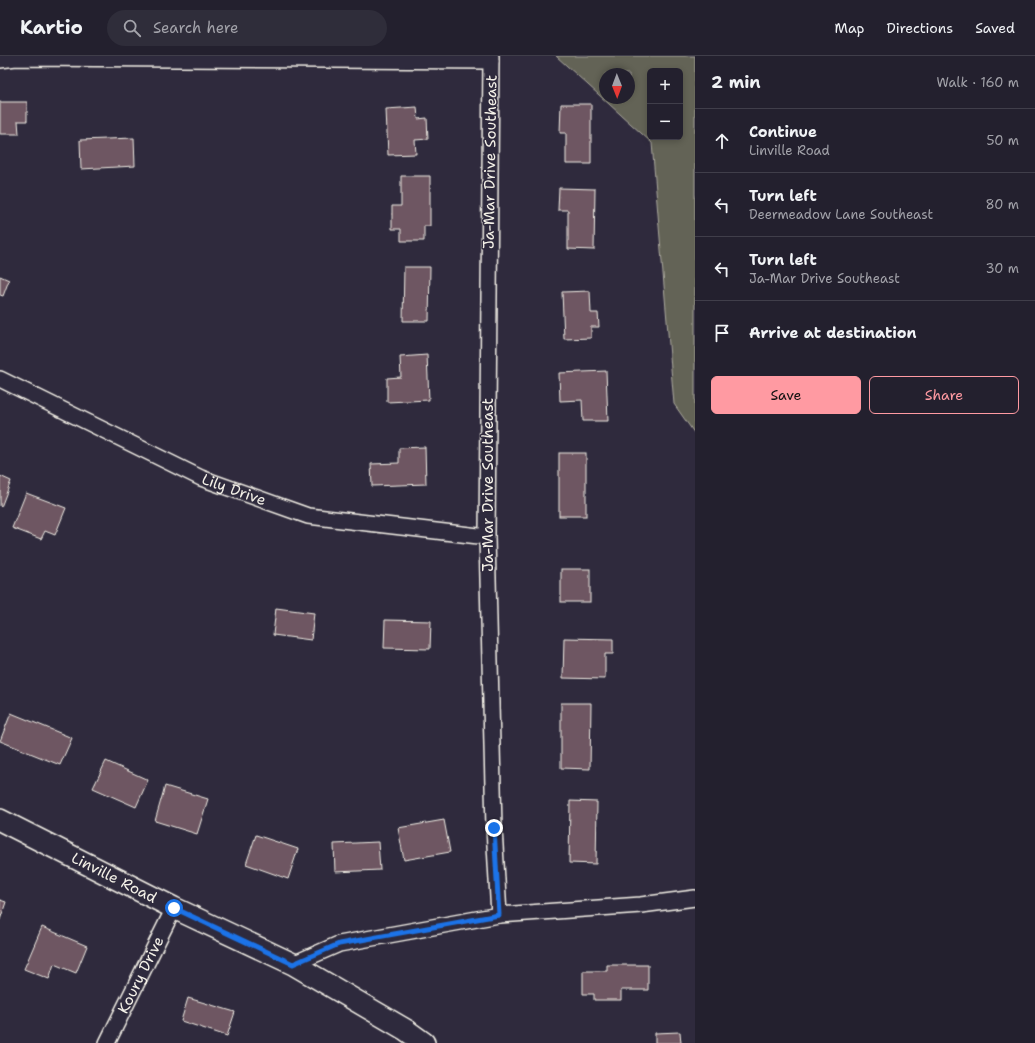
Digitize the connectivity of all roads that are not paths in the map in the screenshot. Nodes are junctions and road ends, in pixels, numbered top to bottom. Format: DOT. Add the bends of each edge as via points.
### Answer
graph roads {
  1 [pos="491,59"];
  2 [pos="0,60"];
  3 [pos="0,379"];
  4 [pos="487,537"];
  5 [pos="0,820"];
  6 [pos="695,898"];
  7 [pos="174,908"];
  8 [pos="499,915"];
  9 [pos="293,964"];
  10 [pos="107,1043"];
  11 [pos="424,1043"];
  1 -- 2 [label="street"];
  1 -- 4 [label="street, Ja-Mar Drive Southeast"];
  3 -- 4 [label="street, Lily Drive" via="201,478 308,516"];
  4 -- 8 [label="street, Ja-Mar Drive Southeast" via="494,828"];
  5 -- 7 [label="main road, Linville Road"];
  6 -- 8 [label="street" via="641,905"];
  7 -- 9 [label="main road, Linville Road"];
  7 -- 10 [label="street, Koury Drive"];
  8 -- 9 [label="street" via="339,944"];
  9 -- 11 [label="main road, Linville Road"];
}
